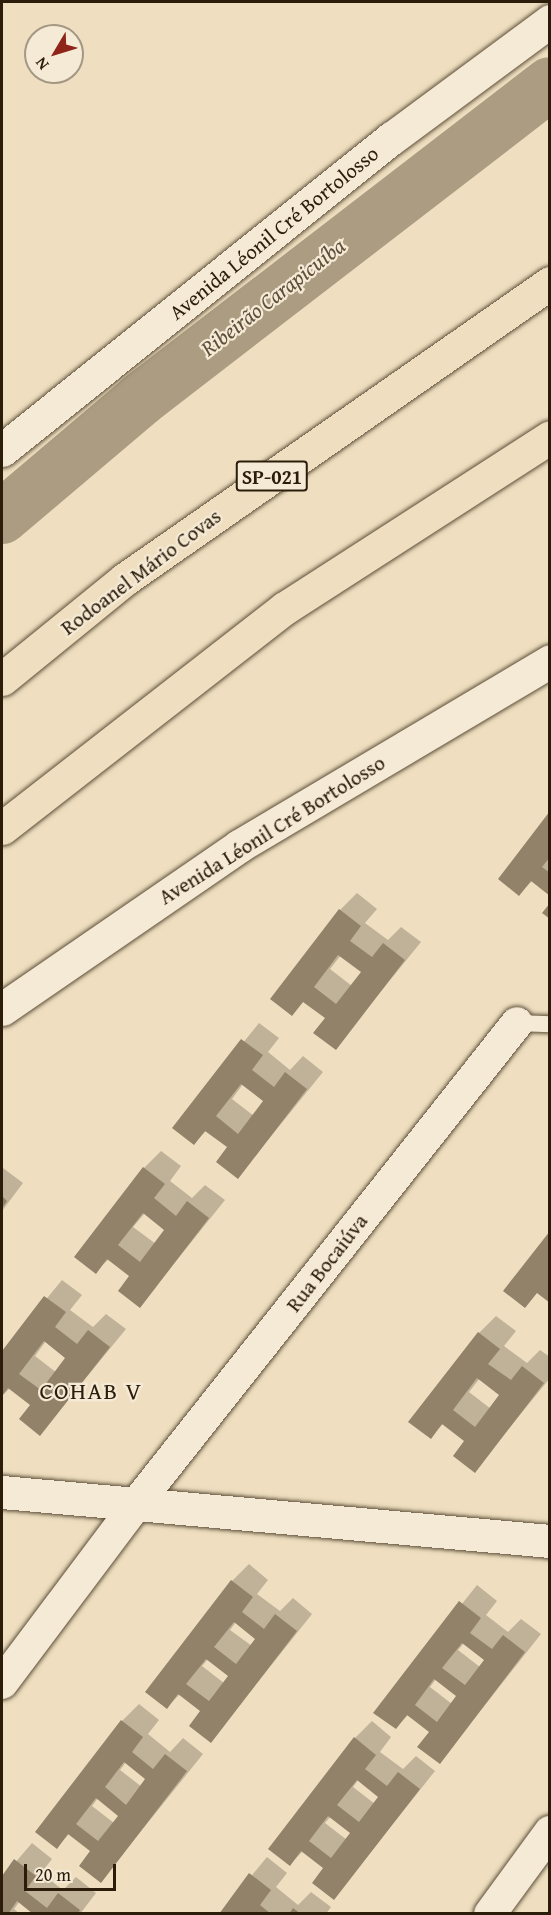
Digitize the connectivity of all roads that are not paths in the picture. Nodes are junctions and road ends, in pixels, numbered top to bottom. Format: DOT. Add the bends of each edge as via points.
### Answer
graph roads {
  1 [pos="549,21"];
  2 [pos="549,283"];
  3 [pos="549,437"];
  4 [pos="2,450"];
  5 [pos="549,661"];
  6 [pos="2,679"];
  7 [pos="2,828"];
  8 [pos="2,1009"];
  9 [pos="517,1023"];
  10 [pos="549,1024"];
  11 [pos="2,1492"];
  12 [pos="137,1503"];
  13 [pos="549,1541"];
  14 [pos="2,1683"];
  15 [pos="549,1832"];
  16 [pos="490,1914"];
  1 -- 4 [label="main road, Avenida Léonil Cré Bortolosso" via="392,138"];
  2 -- 6 [label="highway, Rodoanel Mário Covas / SP-021" via="125,579"];
  3 -- 7 [label="highway" via="285,608"];
  5 -- 8 [label="main road, Avenida Léonil Cré Bortolosso" via="239,846"];
  9 -- 10 [label="lane"];
  9 -- 12 [label="street, Rua Bocaiúva"];
  11 -- 12 [label="main road"];
  12 -- 13 [label="main road"];
  12 -- 14 [label="street, Rua Bocaiúva"];
  15 -- 16 [label="street"];
}
